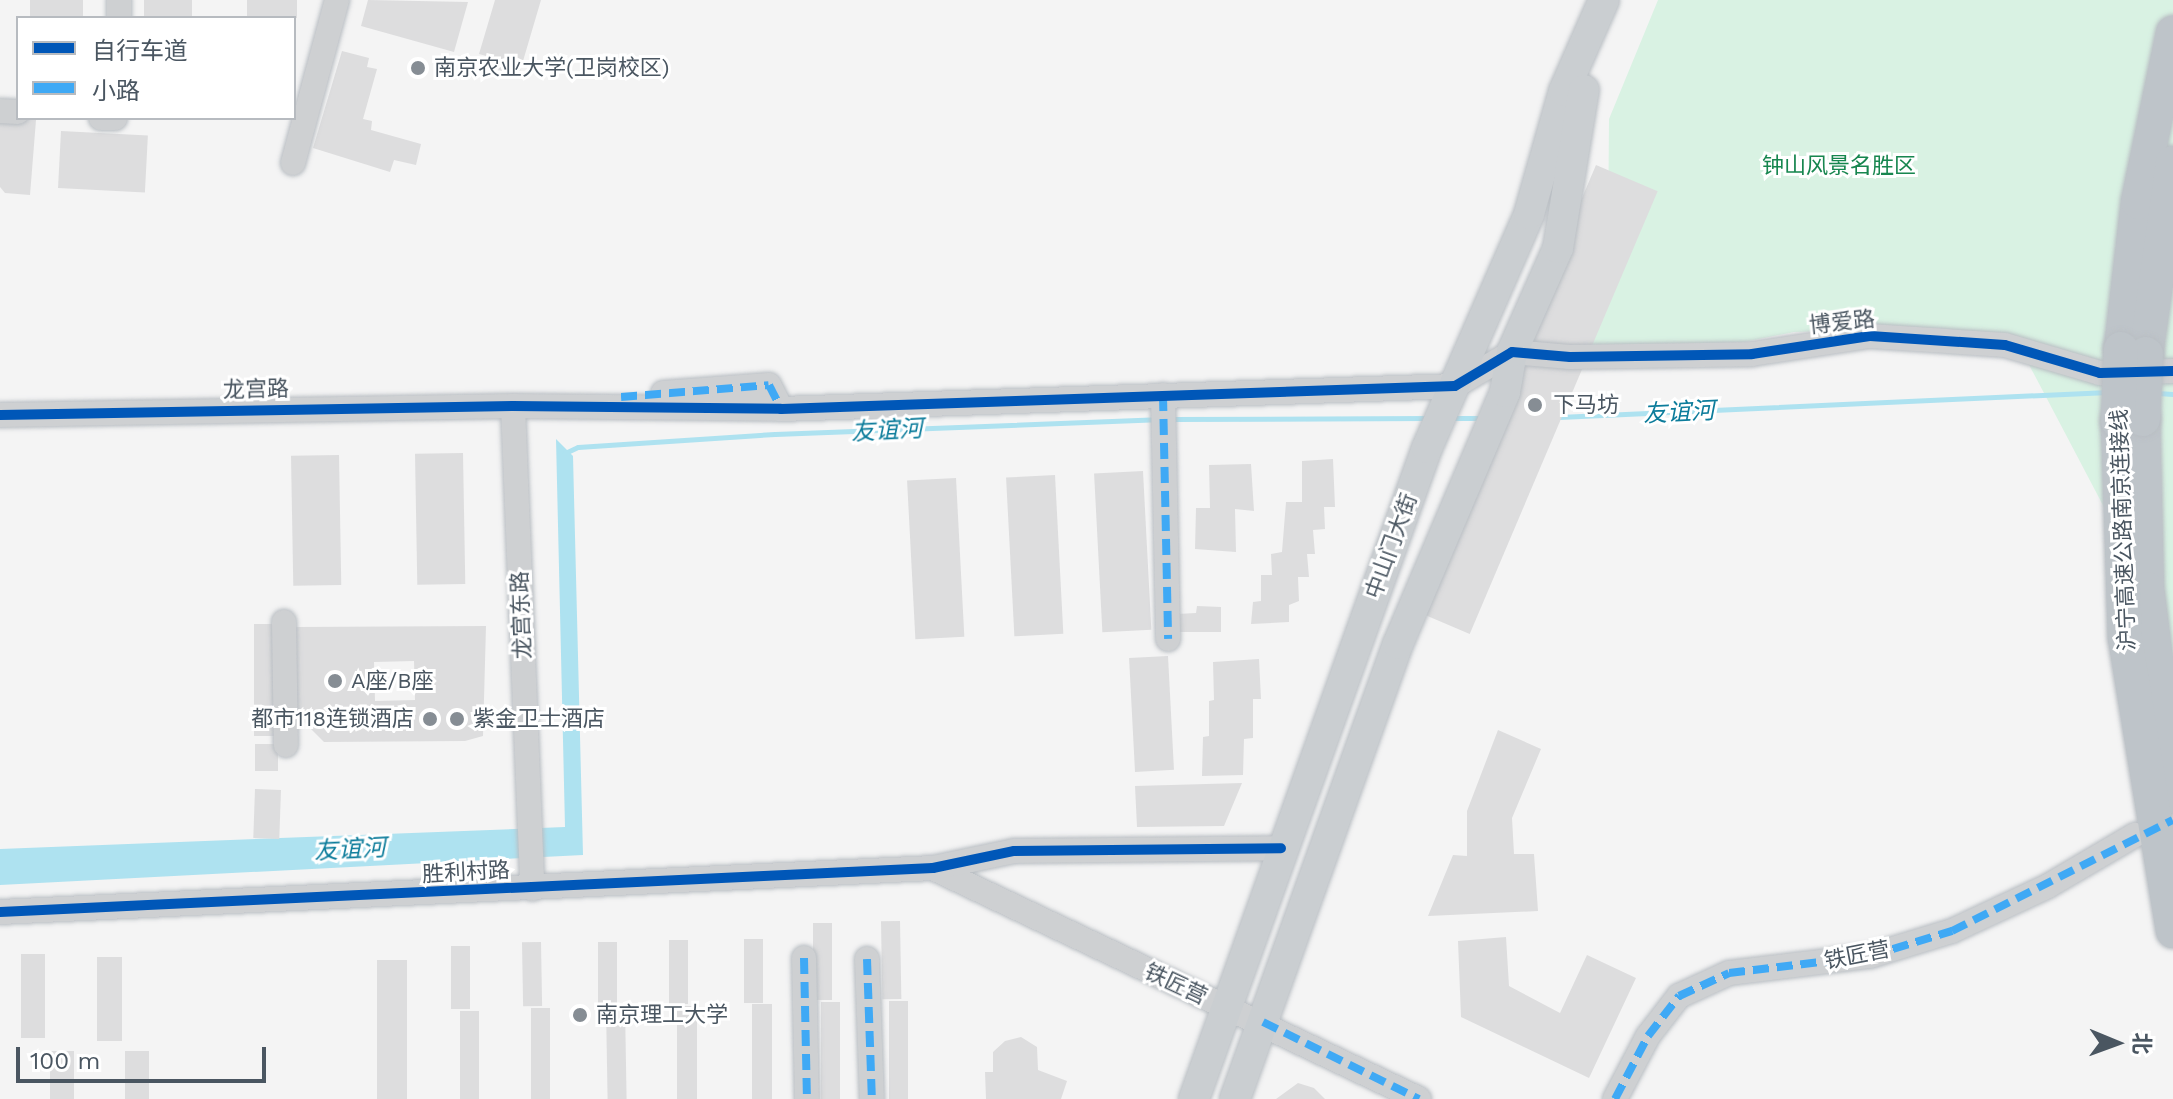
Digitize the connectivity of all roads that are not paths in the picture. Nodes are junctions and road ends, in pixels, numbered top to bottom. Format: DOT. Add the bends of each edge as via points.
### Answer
graph roads {
  1 [pos="337,0"];
  2 [pos="1604,0"];
  3 [pos="1622,0"];
  4 [pos="2173,33"];
  5 [pos="293,163"];
  6 [pos="2173,163"];
  7 [pos="1512,352"];
  8 [pos="2147,358"];
  9 [pos="1455,386"];
  10 [pos="1162,401"];
  11 [pos="513,406"];
  12 [pos="0,415"];
  13 [pos="2131,420"];
  14 [pos="284,622"];
  15 [pos="1168,639"];
  16 [pos="286,745"];
  17 [pos="2173,796"];
  18 [pos="2135,835"];
  19 [pos="1281,848"];
  20 [pos="933,868"];
  21 [pos="531,877"];
  22 [pos="0,912"];
  23 [pos="2173,931"];
  24 [pos="804,958"];
  25 [pos="867,959"];
  26 [pos="1228,1009"];
  27 [pos="1263,1022"];
  28 [pos="807,1099"];
  29 [pos="872,1099"];
  30 [pos="1194,1099"];
  31 [pos="1235,1099"];
  32 [pos="1419,1099"];
  33 [pos="1615,1099"];
  1 -- 5 [label="street"];
  2 -- 9 [label="main road, 中山门大街" via="1564,91 1529,214"];
  3 -- 7 [label="main road, 中山门大街" via="1578,105 1558,248"];
  4 -- 8 [label="highway, 沪宁高速公路南京连接线" via="2138,202"];
  6 -- 8 [label="highway, 沪宁高速公路南京连接线"];
  7 -- 8 [label="street, 博爱路" via="1752,354 1870,336 2005,345 2100,373"];
  7 -- 9 [label="street"];
  7 -- 27 [label="main road, 中山门大街" via="1505,392 1398,644"];
  8 -- 13 [label="highway, 沪宁高速公路南京连接线, bridge"];
  9 -- 10 [label="street, 龙宫路"];
  9 -- 19 [label="main road, 中山门大街" via="1427,448"];
  10 -- 11 [label="street, 龙宫路" via="781,409"];
  10 -- 15 [label="street"];
  11 -- 12 [label="street, 龙宫路"];
  11 -- 21 [label="street, 龙宫东路"];
  13 -- 17 [label="highway, 沪宁高速公路南京连接线"];
  13 -- 23 [label="highway, 沪宁高速公路南京连接线" via="2125,638"];
  14 -- 16 [label="street"];
  18 -- 33 [label="street, 铁匠营" via="2048,886 1952,931 1870,956 1729,973 1679,996 1648,1036"];
  19 -- 20 [label="street, 胜利村路" via="1014,851"];
  19 -- 26 [label="main road, 中山门大街"];
  20 -- 21 [label="street, 胜利村路"];
  20 -- 26 [label="street, 铁匠营"];
  21 -- 22 [label="street, 胜利村路"];
  24 -- 28 [label="street"];
  25 -- 29 [label="street"];
  26 -- 27 [label="street, 铁匠营"];
  26 -- 30 [label="main road, 中山门大街"];
  27 -- 31 [label="main road, 中山门大街"];
  27 -- 32 [label="street, 铁匠营"];
}
